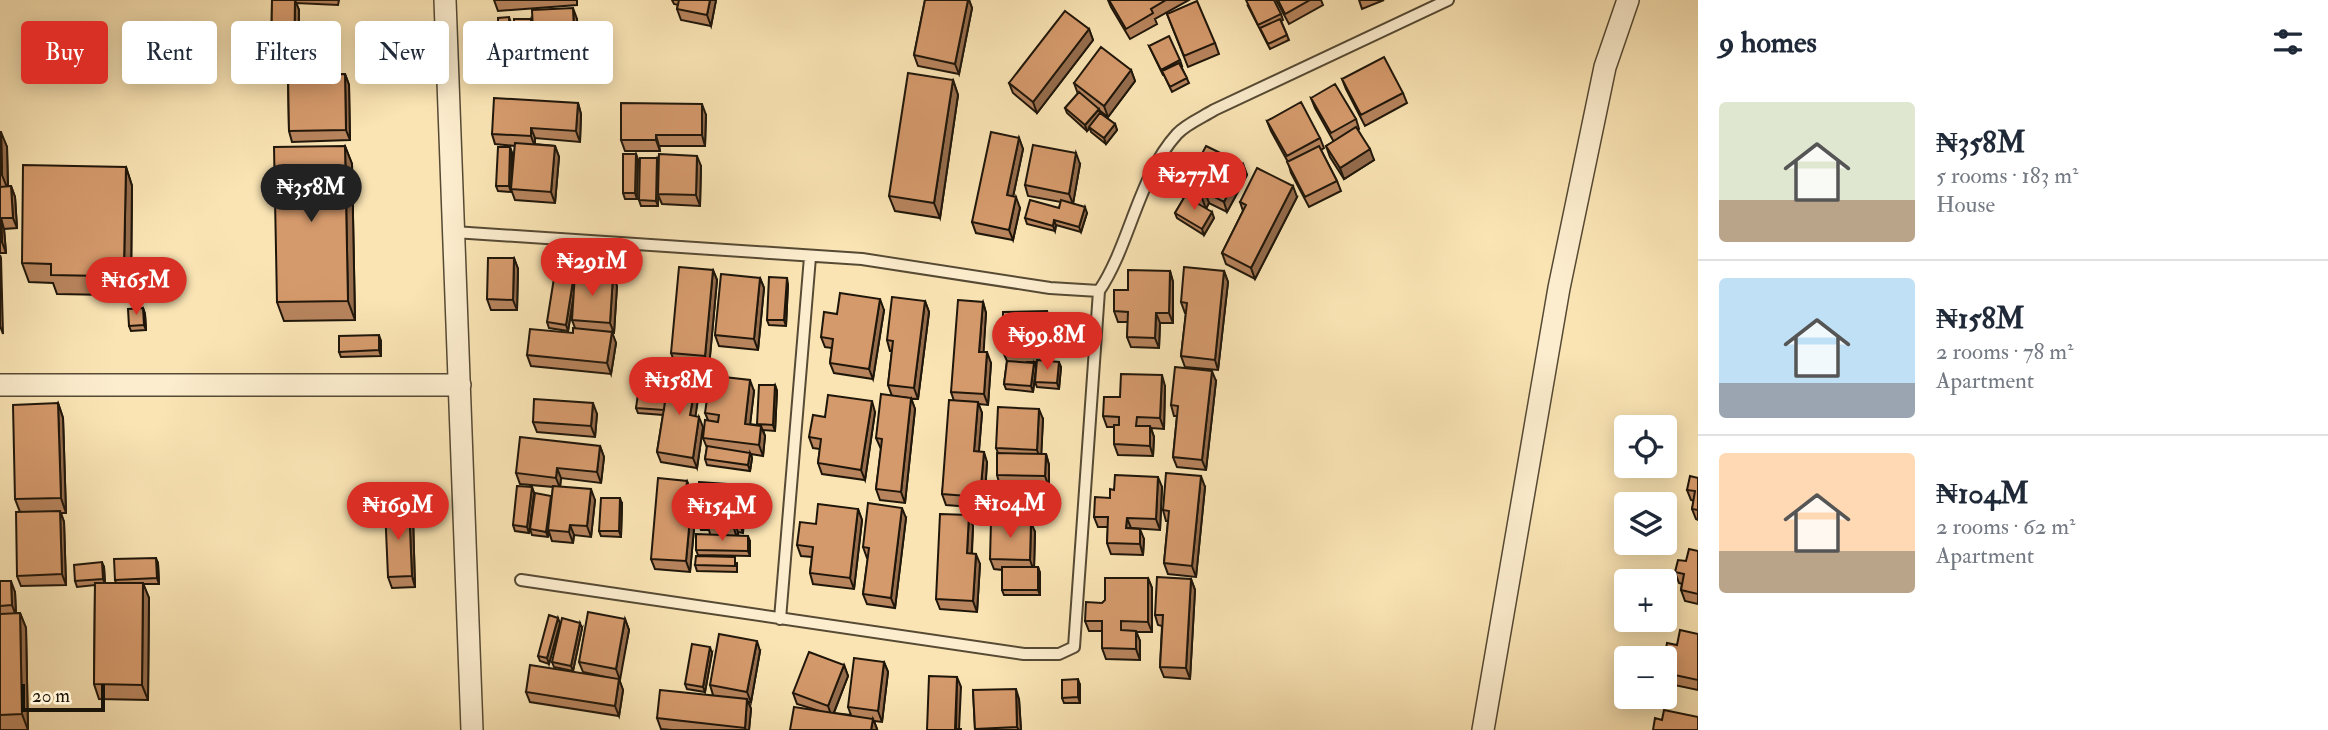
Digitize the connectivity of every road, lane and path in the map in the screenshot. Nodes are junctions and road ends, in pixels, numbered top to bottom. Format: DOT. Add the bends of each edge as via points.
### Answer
graph roads {
  1 [pos="445,0"];
  2 [pos="1448,0"];
  3 [pos="1628,0"];
  4 [pos="454,232"];
  5 [pos="810,257"];
  6 [pos="1099,291"];
  7 [pos="0,385"];
  8 [pos="460,385"];
  9 [pos="521,580"];
  10 [pos="780,619"];
  11 [pos="472,730"];
  12 [pos="1483,730"];
  1 -- 4 [label="street"];
  2 -- 6 [label="lane" via="1214,110 1178,133 1132,214 1111,273"];
  3 -- 12 [label="street" via="1605,67 1559,288"];
  4 -- 5 [label="lane"];
  4 -- 8 [label="street"];
  5 -- 6 [label="lane" via="862,259 1050,288"];
  5 -- 10 [label="lane"];
  6 -- 10 [label="lane" via="1074,646 1059,654 1024,654"];
  7 -- 8 [label="street"];
  8 -- 11 [label="street"];
  9 -- 10 [label="lane"];
}
